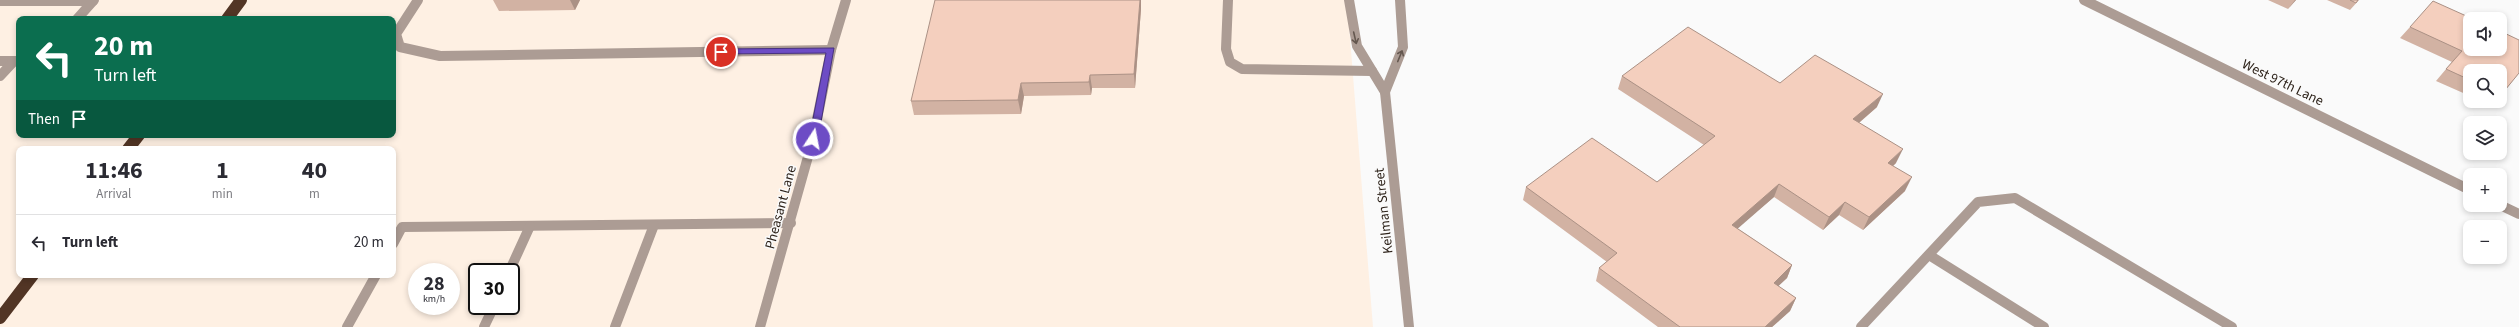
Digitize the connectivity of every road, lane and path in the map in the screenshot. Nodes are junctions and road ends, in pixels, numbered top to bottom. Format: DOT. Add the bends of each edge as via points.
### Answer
graph roads {
  1 [pos="241,0"];
  2 [pos="418,0"];
  3 [pos="846,0"];
  4 [pos="1228,0"];
  5 [pos="1349,0"];
  6 [pos="1400,0"];
  7 [pos="2084,0"];
  8 [pos="0,1"];
  9 [pos="93,1"];
  10 [pos="80,16"];
  11 [pos="229,16"];
  12 [pos="831,50"];
  13 [pos="0,61"];
  14 [pos="16,61"];
  15 [pos="16,62"];
  16 [pos="1372,71"];
  17 [pos="0,76"];
  18 [pos="1385,92"];
  19 [pos="137,138"];
  20 [pos="130,146"];
  21 [pos="2463,187"];
  22 [pos="2507,208"];
  23 [pos="2519,214"];
  24 [pos="791,224"];
  25 [pos="654,225"];
  26 [pos="530,226"];
  27 [pos="396,238"];
  28 [pos="1929,255"];
  29 [pos="513,263"];
  30 [pos="31,278"];
  31 [pos="374,278"];
  32 [pos="490,315"];
  33 [pos="0,318"];
  34 [pos="347,327"];
  35 [pos="484,327"];
  36 [pos="615,327"];
  37 [pos="760,327"];
  38 [pos="1409,327"];
  39 [pos="1861,327"];
  40 [pos="2044,327"];
  41 [pos="2232,327"];
  1 -- 11 [label="highway"];
  2 -- 12 [label="street" via="396,34 400,47 440,56"];
  3 -- 12 [label="street, Pheasant Lane"];
  4 -- 16 [label="street" via="1226,49 1230,62 1242,69"];
  5 -- 16 [label="street, Keilman Street, one-way" via="1357,46"];
  18 -- 6 [label="street, Keilman Street, one-way" via="1403,47"];
  7 -- 21 [label="street, West 97th Lane"];
  8 -- 9 [label="street"];
  9 -- 10 [label="street"];
  12 -- 24 [label="street, Pheasant Lane" via="813,139"];
  13 -- 14 [label="street"];
  15 -- 17 [label="street"];
  16 -- 18 [label="street, Keilman Street"];
  18 -- 38 [label="street, Keilman Street"];
  19 -- 20 [label="highway"];
  22 -- 23 [label="street"];
  24 -- 25 [label="street"];
  24 -- 37 [label="street, Pheasant Lane"];
  25 -- 26 [label="street"];
  25 -- 36 [label="street"];
  26 -- 27 [label="street" via="402,227"];
  26 -- 29 [label="street"];
  28 -- 39 [label="street"];
  28 -- 40 [label="street"];
  28 -- 41 [label="street" via="1978,202 2015,198"];
  30 -- 33 [label="highway"];
  31 -- 34 [label="street"];
  32 -- 35 [label="street"];
}
